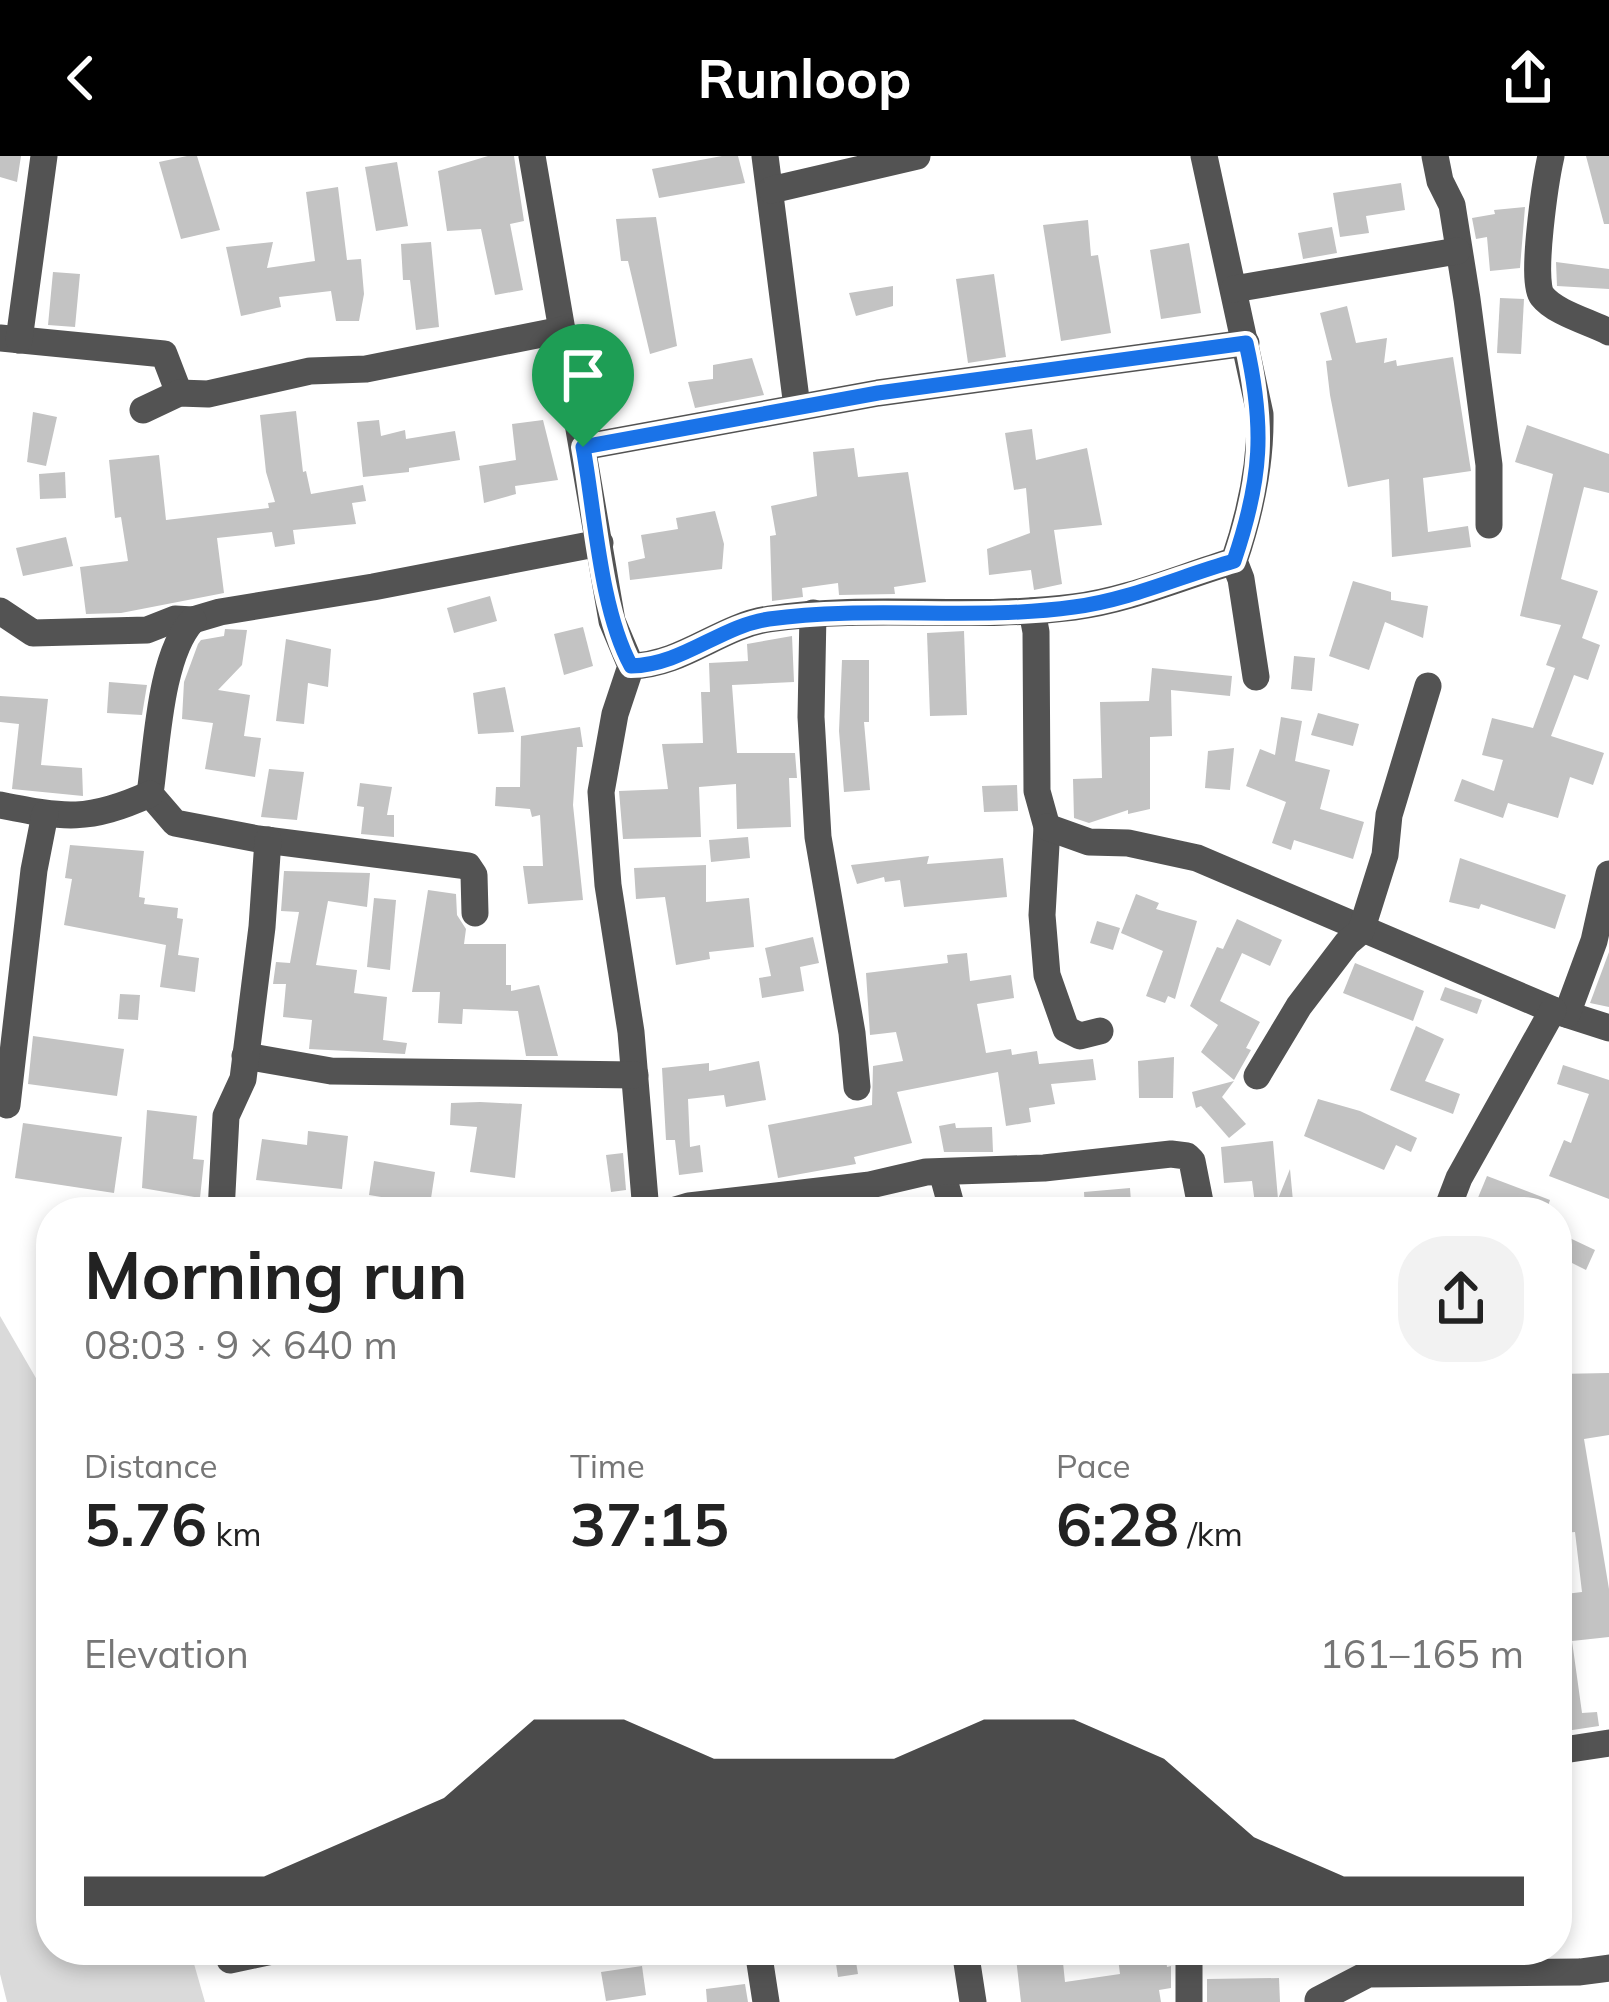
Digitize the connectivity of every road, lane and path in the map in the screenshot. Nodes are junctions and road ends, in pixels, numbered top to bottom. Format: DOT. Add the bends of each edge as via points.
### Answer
graph roads {
  1 [pos="44,156"];
  2 [pos="532,156"];
  3 [pos="765,156"];
  4 [pos="917,156"];
  5 [pos="1204,156"];
  6 [pos="1435,156"];
  7 [pos="1551,156"];
  8 [pos="771,190"];
  9 [pos="1457,251"];
  10 [pos="1234,289"];
  11 [pos="562,330"];
  12 [pos="1609,332"];
  13 [pos="9,339"];
  14 [pos="1246,343"];
  15 [pos="179,393"];
  16 [pos="797,407"];
  17 [pos="143,410"];
  18 [pos="583,447"];
  19 [pos="1489,525"];
  20 [pos="600,543"];
  21 [pos="1234,561"];
  22 [pos="0,611"];
  23 [pos="1032,611"];
  24 [pos="813,613"];
  25 [pos="193,620"];
  26 [pos="147,630"];
  27 [pos="173,656"];
  28 [pos="631,666"];
  29 [pos="1256,677"];
  30 [pos="1428,686"];
  31 [pos="150,794"];
  32 [pos="0,805"];
  33 [pos="45,814"];
  34 [pos="1047,827"];
  35 [pos="268,841"];
  36 [pos="1609,874"];
  37 [pos="475,914"];
  38 [pos="1361,931"];
  39 [pos="1560,1012"];
  40 [pos="1609,1028"];
  41 [pos="1100,1031"];
  42 [pos="245,1056"];
  43 [pos="634,1075"];
  44 [pos="1257,1076"];
  45 [pos="857,1087"];
  46 [pos="8,1105"];
  47 [pos="942,1172"];
  48 [pos="222,1197"];
  49 [pos="645,1197"];
  50 [pos="767,1197"];
  51 [pos="949,1197"];
  52 [pos="1199,1197"];
  53 [pos="1452,1197"];
  54 [pos="1609,1743"];
  55 [pos="1572,1749"];
  56 [pos="760,1965"];
  57 [pos="967,1965"];
  58 [pos="1189,1965"];
  59 [pos="1609,1968"];
  60 [pos="1318,2000"];
  61 [pos="766,2002"];
  62 [pos="973,2002"];
  63 [pos="1189,2002"];
  1 -- 13 [label="street"];
  2 -- 11 [label="street"];
  3 -- 8 [label="street"];
  4 -- 8 [label="street"];
  5 -- 10 [label="street"];
  6 -- 9 [label="street"];
  7 -- 12 [label="street" via="1540,201 1538,289"];
  8 -- 16 [label="street"];
  9 -- 10 [label="street"];
  9 -- 19 [label="street" via="1489,465"];
  10 -- 14 [label="street"];
  11 -- 15 [label="street" via="366,369"];
  11 -- 18 [label="street"];
  13 -- 15 [label="street" via="164,354"];
  14 -- 16 [label="street"];
  14 -- 21 [label="street" via="1261,443"];
  15 -- 17 [label="street"];
  16 -- 18 [label="street"];
  18 -- 20 [label="street"];
  20 -- 25 [label="street"];
  20 -- 28 [label="street" via="612,621"];
  21 -- 23 [label="street" via="1079,607"];
  21 -- 29 [label="street"];
  22 -- 26 [label="street" via="33,632"];
  23 -- 24 [label="street"];
  23 -- 34 [label="street" via="1037,791"];
  24 -- 28 [label="street" via="735,627 694,651"];
  24 -- 45 [label="street" via="818,837"];
  25 -- 26 [label="street"];
  25 -- 27 [label="street"];
  26 -- 27 [label="street"];
  27 -- 31 [label="street"];
  28 -- 43 [label="street" via="601,792"];
  30 -- 38 [label="street"];
  31 -- 33 [label="street" via="109,813"];
  31 -- 35 [label="street" via="175,823"];
  32 -- 33 [label="street"];
  33 -- 46 [label="street"];
  34 -- 38 [label="street" via="1089,842 1197,858"];
  34 -- 41 [label="street" via="1047,975 1066,1029 1080,1036"];
  35 -- 37 [label="street" via="468,866"];
  35 -- 42 [label="street"];
  36 -- 39 [label="street" via="1594,941"];
  38 -- 39 [label="street"];
  38 -- 44 [label="street" via="1299,1006"];
  39 -- 40 [label="street"];
  39 -- 53 [label="street"];
  42 -- 43 [label="street" via="331,1071"];
  42 -- 48 [label="street" via="226,1116"];
  43 -- 49 [label="street"];
  47 -- 50 [label="street"];
  47 -- 51 [label="street"];
  47 -- 52 [label="street" via="1181,1154 1192,1161"];
  54 -- 55 [label="street"];
  56 -- 61 [label="street"];
  57 -- 62 [label="street"];
  58 -- 63 [label="street"];
  59 -- 60 [label="street" via="1368,1974"];
}
